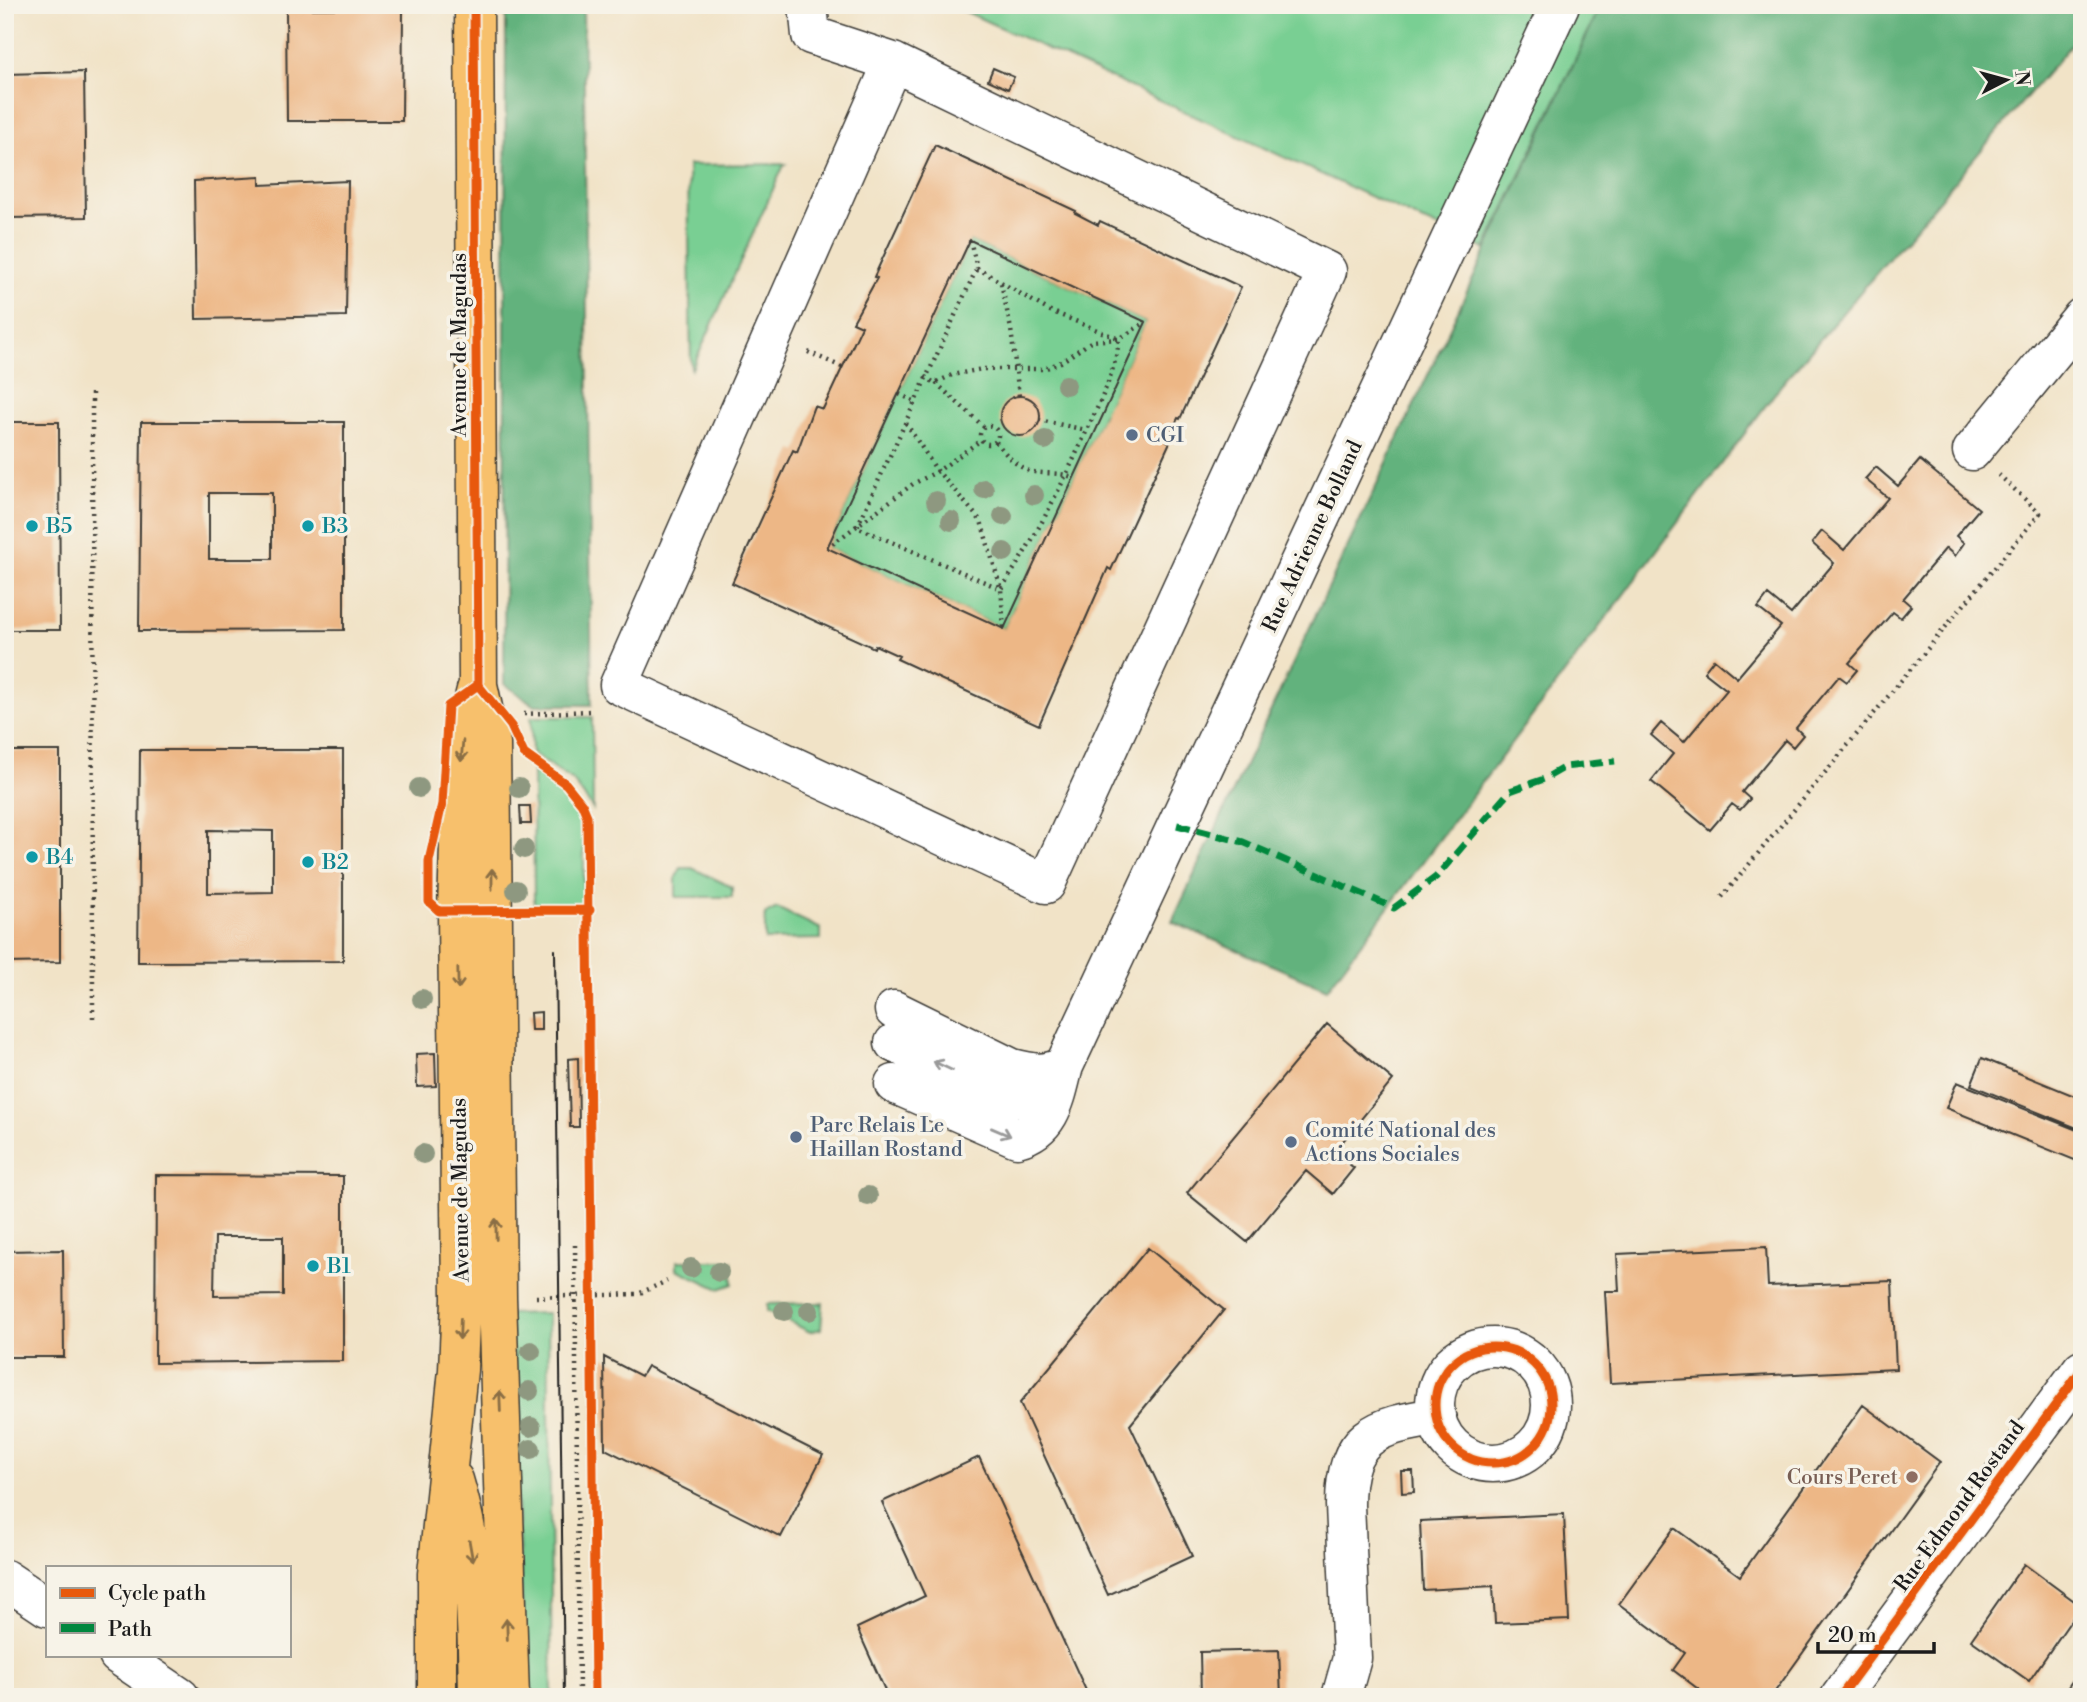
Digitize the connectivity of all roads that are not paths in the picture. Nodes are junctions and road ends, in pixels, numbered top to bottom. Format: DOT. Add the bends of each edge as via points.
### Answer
graph roads {
  1 [pos="474,5"];
  2 [pos="808,5"];
  3 [pos="1560,5"];
  4 [pos="893,62"];
  5 [pos="2082,317"];
  6 [pos="1972,452"];
  7 [pos="478,685"];
  8 [pos="894,1027"];
  9 [pos="1064,1066"];
  10 [pos="894,1084"];
  11 [pos="2082,1369"];
  12 [pos="1436,1417"];
  13 [pos="449,1462"];
  14 [pos="5,1579"];
  15 [pos="46,1606"];
  16 [pos="119,1656"];
  17 [pos="434,1691"];
  18 [pos="180,1697"];
  19 [pos="478,1697"];
  20 [pos="510,1697"];
  21 [pos="1341,1697"];
  22 [pos="1840,1697"];
  1 -- 7 [label="main road, Avenue de Magudas"];
  2 -- 4 [label="street" via="810,35"];
  3 -- 9 [label="street, Rue Adrienne Bolland"];
  4 -- 4 [label="street" via="1327,271 1046,884 619,685"];
  5 -- 6 [label="street"];
  7 -- 13 [label="main road, Avenue de Magudas, one-way" via="461,745 457,912 461,1299"];
  20 -- 7 [label="main road, Avenue de Magudas, one-way" via="497,1297 491,744"];
  9 -- 8 [label="street, one-way" via="1050,1073 1032,1073"];
  10 -- 9 [label="street, Rue Adrienne Bolland, one-way" via="1017,1138 1032,1135 1043,1125 1055,1103"];
  11 -- 22 [label="street, Rue Edmond Rostand"];
  12 -- 21 [label="street" via="1396,1422 1376,1431 1351,1460 1345,1505 1352,1658"];
  13 -- 17 [label="main road, Avenue de Magudas" via="437,1573"];
  13 -- 19 [label="main road, one-way" via="474,1566"];
  14 -- 15 [label="street"];
  16 -- 18 [label="street"];
}
